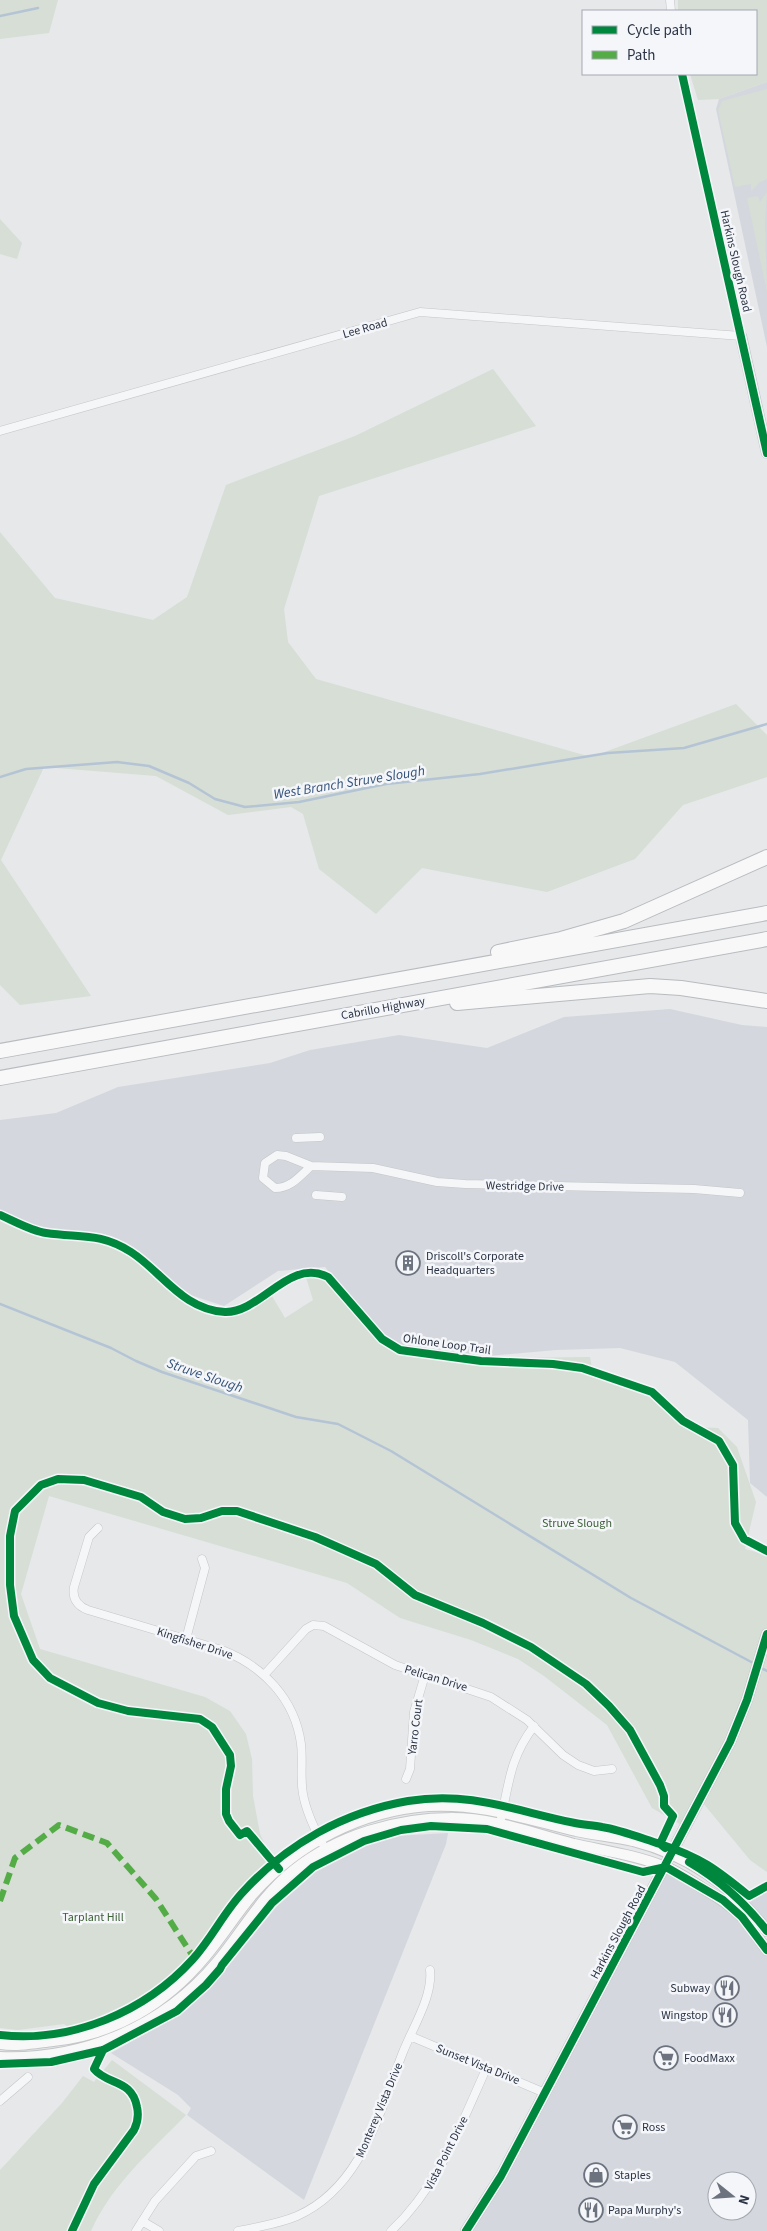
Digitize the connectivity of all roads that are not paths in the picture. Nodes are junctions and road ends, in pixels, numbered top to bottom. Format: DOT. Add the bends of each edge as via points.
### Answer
graph roads {
  1 [pos="682,75"];
  2 [pos="741,336"];
  3 [pos="0,431"];
  4 [pos="767,454"];
  5 [pos="767,857"];
  6 [pos="767,913"];
  7 [pos="767,939"];
  8 [pos="417,976"];
  9 [pos="766,1001"];
  10 [pos="386,1008"];
  11 [pos="0,1051"];
  12 [pos="0,1078"];
  13 [pos="320,1137"];
  14 [pos="296,1138"];
  15 [pos="310,1166"];
  16 [pos="740,1193"];
  17 [pos="316,1195"];
  18 [pos="342,1197"];
  19 [pos="98,1528"];
  20 [pos="202,1559"];
  21 [pos="767,1634"];
  22 [pos="186,1639"];
  23 [pos="265,1674"];
  24 [pos="424,1675"];
  25 [pos="534,1726"];
  26 [pos="612,1770"];
  27 [pos="406,1780"];
  28 [pos="503,1811"];
  29 [pos="500,1824"];
  30 [pos="320,1839"];
  31 [pos="326,1850"];
  32 [pos="673,1854"];
  33 [pos="666,1867"];
  34 [pos="767,1931"];
  35 [pos="767,1950"];
  36 [pos="430,1970"];
  37 [pos="410,2036"];
  38 [pos="0,2044"];
  39 [pos="0,2057"];
  40 [pos="487,2067"];
  41 [pos="28,2077"];
  42 [pos="545,2093"];
  43 [pos="0,2101"];
  44 [pos="211,2151"];
  45 [pos="142,2221"];
  46 [pos="136,2231"];
  47 [pos="159,2231"];
  48 [pos="238,2231"];
  49 [pos="391,2231"];
  50 [pos="466,2231"];
  1 -- 2 [label="street, Harkins Slough Road"];
  2 -- 3 [label="street, Lee Road" via="420,312"];
  2 -- 4 [label="street, Harkins Slough Road"];
  5 -- 8 [label="highway" via="624,921 469,959"];
  6 -- 8 [label="highway, Cabrillo Highway"];
  7 -- 10 [label="highway, Cabrillo Highway"];
  8 -- 11 [label="highway, Cabrillo Highway"];
  9 -- 10 [label="highway" via="650,986"];
  10 -- 12 [label="highway, Cabrillo Highway"];
  13 -- 14 [label="street"];
  15 -- 15 [label="street, Westridge Drive" via="277,1155 265,1163 263,1178 275,1188 282,1188 290,1185"];
  15 -- 16 [label="street, Westridge Drive" via="372,1168 437,1182 465,1184"];
  17 -- 18 [label="street"];
  19 -- 22 [label="street, Kingfisher Drive" via="89,1537 74,1587 77,1603 88,1610"];
  20 -- 22 [label="street" via="205,1568"];
  21 -- 32 [label="street, Harkins Slough Road" via="730,1742"];
  22 -- 23 [label="street, Kingfisher Drive" via="232,1654"];
  23 -- 24 [label="street, Pelican Drive" via="306,1629 316,1624 328,1627 388,1662"];
  23 -- 30 [label="street, Kingfisher Drive" via="280,1692 295,1720 301,1746 304,1801"];
  24 -- 25 [label="street, Pelican Drive" via="491,1697"];
  24 -- 27 [label="street, Yarro Court" via="414,1712 410,1769"];
  25 -- 26 [label="street, Pelican Drive" via="578,1765 594,1772"];
  25 -- 28 [label="street" via="514,1759"];
  28 -- 29 [label="street"];
  28 -- 30 [label="street" via="465,1806 412,1808 368,1818"];
  28 -- 32 [label="street"];
  29 -- 31 [label="street" via="456,1818 405,1822 358,1835"];
  29 -- 33 [label="street" via="622,1853"];
  30 -- 31 [label="street, Kingfisher Drive"];
  30 -- 38 [label="street" via="290,1858 266,1881 194,1970 147,2009 117,2025 80,2038"];
  31 -- 39 [label="street" via="285,1878 205,1975 153,2018 116,2037 82,2049 38,2056"];
  32 -- 33 [label="street, Harkins Slough Road"];
  32 -- 34 [label="street" via="727,1888"];
  33 -- 35 [label="street" via="723,1900 742,1917"];
  33 -- 42 [label="street, Harkins Slough Road"];
  36 -- 37 [label="street, Monterey Vista Drive" via="431,1982"];
  37 -- 40 [label="street, Sunset Vista Drive"];
  37 -- 48 [label="street, Monterey Vista Drive" via="365,2148 342,2183 298,2216"];
  40 -- 42 [label="street, Sunset Vista Drive"];
  40 -- 49 [label="street, Vista Point Drive" via="434,2181 418,2204"];
  41 -- 43 [label="street"];
  42 -- 50 [label="street, Harkins Slough Road" via="485,2204"];
  44 -- 45 [label="street" via="196,2156 154,2201"];
  45 -- 46 [label="street"];
  45 -- 47 [label="street"];
}
